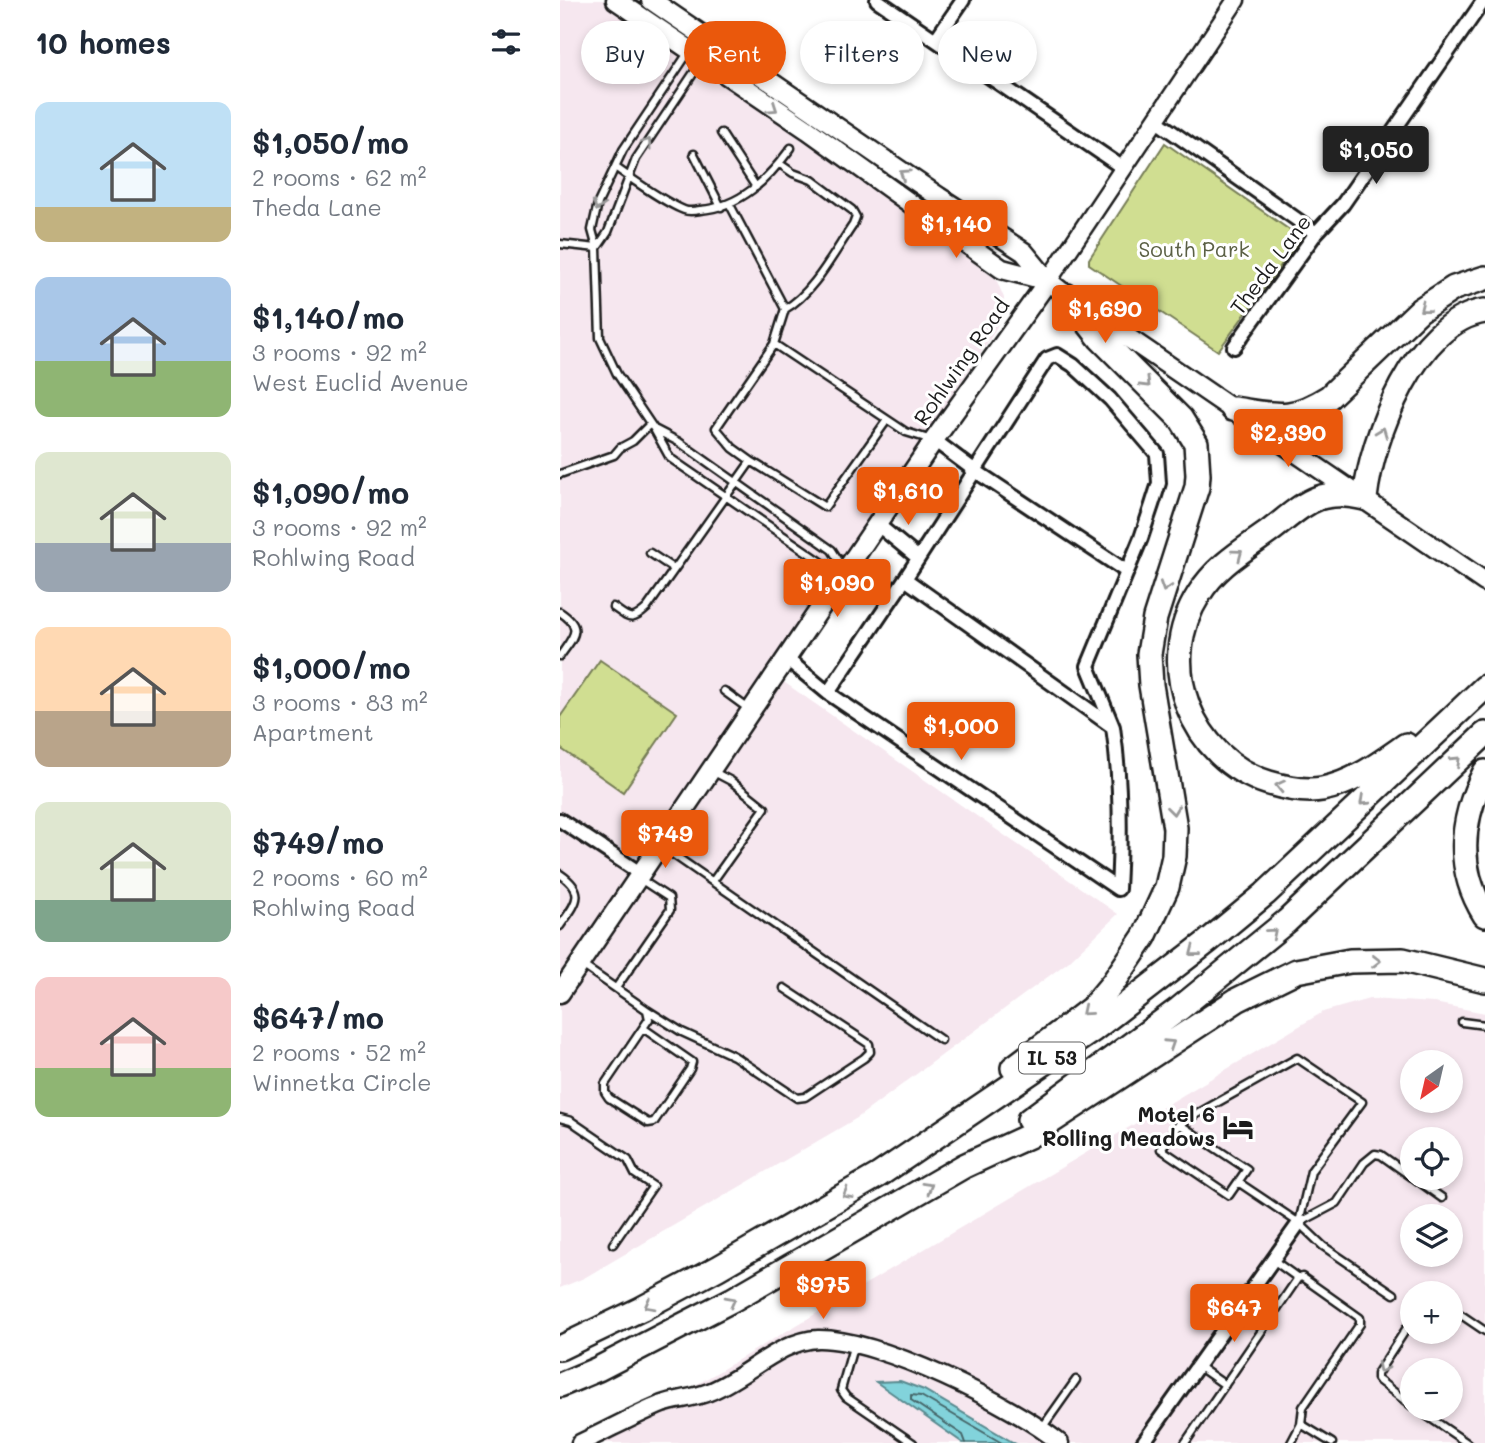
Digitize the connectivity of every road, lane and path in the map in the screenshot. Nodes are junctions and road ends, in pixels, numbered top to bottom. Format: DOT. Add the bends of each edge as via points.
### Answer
graph roads {
  1 [pos="616,0"];
  2 [pos="650,0"];
  3 [pos="877,0"];
  4 [pos="963,0"];
  5 [pos="1236,0"];
  6 [pos="1485,0"];
  7 [pos="684,23"];
  8 [pos="936,39"];
  9 [pos="684,48"];
  10 [pos="684,71"];
  11 [pos="684,77"];
  12 [pos="738,84"];
  13 [pos="773,84"];
  14 [pos="1155,120"];
  15 [pos="721,134"];
  16 [pos="792,148"];
  17 [pos="694,154"];
  18 [pos="780,164"];
  19 [pos="615,167"];
  20 [pos="1123,168"];
  21 [pos="629,177"];
  22 [pos="756,187"];
  23 [pos="725,205"];
  24 [pos="1316,233"];
  25 [pos="560,244"];
  26 [pos="597,248"];
  27 [pos="1485,278"];
  28 [pos="1048,281"];
  29 [pos="1067,296"];
  30 [pos="785,309"];
  31 [pos="1485,311"];
  32 [pos="774,344"];
  33 [pos="1234,347"];
  34 [pos="1233,409"];
  35 [pos="887,419"];
  36 [pos="652,427"];
  37 [pos="934,440"];
  38 [pos="751,461"];
  39 [pos="974,471"];
  40 [pos="560,474"];
  41 [pos="736,482"];
  42 [pos="724,496"];
  43 [pos="1365,498"];
  44 [pos="877,524"];
  45 [pos="650,553"];
  46 [pos="917,557"];
  47 [pos="674,569"];
  48 [pos="1126,571"];
  49 [pos="846,572"];
  50 [pos="905,579"];
  51 [pos="1485,582"];
  52 [pos="613,607"];
  53 [pos="560,612"];
  54 [pos="560,656"];
  55 [pos="787,659"];
  56 [pos="1485,684"];
  57 [pos="724,691"];
  58 [pos="828,693"];
  59 [pos="751,711"];
  60 [pos="1113,727"];
  61 [pos="1485,734"];
  62 [pos="710,770"];
  63 [pos="1485,772"];
  64 [pos="560,820"];
  65 [pos="660,845"];
  66 [pos="560,874"];
  67 [pos="638,875"];
  68 [pos="713,881"];
  69 [pos="1485,915"];
  70 [pos="560,926"];
  71 [pos="580,964"];
  72 [pos="1485,980"];
  73 [pos="615,988"];
  74 [pos="784,988"];
  75 [pos="560,993"];
  76 [pos="647,1010"];
  77 [pos="1462,1022"];
  78 [pos="1485,1024"];
  79 [pos="643,1028"];
  80 [pos="941,1040"];
  81 [pos="560,1118"];
  82 [pos="1179,1124"];
  83 [pos="964,1166"];
  84 [pos="1400,1168"];
  85 [pos="879,1175"];
  86 [pos="1238,1182"];
  87 [pos="1431,1190"];
  88 [pos="1442,1198"];
  89 [pos="1299,1223"];
  90 [pos="613,1244"];
  91 [pos="1273,1260"];
  92 [pos="1298,1278"];
  93 [pos="1394,1294"];
  94 [pos="1463,1316"];
  95 [pos="1485,1331"];
  96 [pos="1400,1339"];
  97 [pos="854,1345"];
  98 [pos="560,1348"];
  99 [pos="1198,1366"];
  100 [pos="1076,1380"];
  101 [pos="560,1385"];
  102 [pos="1225,1385"];
  103 [pos="1400,1397"];
  104 [pos="1435,1421"];
  105 [pos="1301,1424"];
  106 [pos="1042,1428"];
  107 [pos="580,1443"];
  108 [pos="913,1443"];
  109 [pos="1060,1443"];
  110 [pos="1143,1443"];
  111 [pos="1185,1443"];
  112 [pos="1292,1443"];
  113 [pos="1332,1443"];
  114 [pos="1467,1443"];
  1 -- 9 [label="main road"];
  2 -- 7 [label="main road"];
  3 -- 8 [label="street"];
  4 -- 8 [label="street"];
  5 -- 14 [label="street, Rohlwing Road"];
  6 -- 24 [label="street, Theda Lane" via="1343,204"];
  8 -- 20 [label="street"];
  10 -- 19 [label="lane"];
  21 -- 11 [label="lane, one-way"];
  12 -- 28 [label="main road, one-way" via="1002,269"];
  28 -- 13 [label="main road, one-way" via="1024,253"];
  14 -- 20 [label="street, Rohlwing Road"];
  14 -- 24 [label="street"];
  15 -- 22 [label="lane"];
  16 -- 18 [label="lane"];
  17 -- 23 [label="lane"];
  18 -- 22 [label="lane"];
  18 -- 30 [label="lane" via="812,180 856,217 802,297"];
  19 -- 21 [label="lane"];
  19 -- 26 [label="lane, one-way" via="598,203 592,230"];
  20 -- 28 [label="street, Rohlwing Road"];
  21 -- 23 [label="lane" via="687,211"];
  21 -- 26 [label="lane"];
  22 -- 23 [label="lane"];
  23 -- 30 [label="lane"];
  24 -- 33 [label="street, Theda Lane"];
  25 -- 26 [label="lane"];
  26 -- 36 [label="lane" via="600,338"];
  27 -- 34 [label="highway, one-way" via="1454,288 1420,310 1314,406 1296,415"];
  28 -- 29 [label="main road"];
  28 -- 37 [label="main road, Rohlwing Road"];
  29 -- 34 [label="main road"];
  29 -- 85 [label="highway, one-way" via="1100,338 1181,419 1196,443 1197,486 1155,618 1149,654 1174,813 1171,869 1162,902 1144,937 1092,1008 918,1136"];
  30 -- 32 [label="lane"];
  43 -- 31 [label="highway, one-way" via="1374,452 1411,367 1423,349 1449,327 1474,312"];
  32 -- 35 [label="lane"];
  32 -- 38 [label="lane" via="716,428"];
  34 -- 43 [label="main road"];
  35 -- 37 [label="lane" via="906,432"];
  35 -- 38 [label="lane" via="825,507"];
  36 -- 40 [label="lane" via="614,455"];
  36 -- 41 [label="lane"];
  36 -- 42 [label="lane" via="670,458"];
  37 -- 39 [label="street"];
  37 -- 44 [label="main road, Rohlwing Road"];
  38 -- 41 [label="lane"];
  39 -- 46 [label="street"];
  39 -- 48 [label="street"];
  39 -- 48 [label="street" via="1047,359 1057,355 1073,365 1110,399 1157,454 1159,484"];
  41 -- 42 [label="lane"];
  41 -- 49 [label="lane" via="832,550"];
  42 -- 47 [label="lane"];
  42 -- 49 [label="lane" via="823,563"];
  43 -- 51 [label="main road"];
  56 -- 43 [label="highway, one-way" via="1448,707 1413,740 1370,770 1321,789 1302,790 1261,781 1231,765 1203,737 1185,704 1179,667 1185,622 1199,593 1226,564 1310,501 1328,494"];
  44 -- 46 [label="street"];
  44 -- 49 [label="main road, Rohlwing Road"];
  45 -- 47 [label="lane"];
  46 -- 50 [label="street"];
  47 -- 52 [label="lane" via="637,618"];
  48 -- 60 [label="street" via="1088,666"];
  49 -- 55 [label="main road, Rohlwing Road"];
  50 -- 58 [label="street"];
  50 -- 60 [label="street"];
  53 -- 54 [label="lane" via="576,627"];
  55 -- 58 [label="street"];
  55 -- 59 [label="main road, Rohlwing Road"];
  56 -- 85 [label="highway, IL 53, one-way" via="1265,894 1207,942 1093,1030"];
  57 -- 59 [label="lane"];
  58 -- 60 [label="street" via="1118,888 1119,785"];
  59 -- 62 [label="main road, Rohlwing Road"];
  83 -- 61 [label="highway, IL 53, one-way" via="1239,961"];
  62 -- 65 [label="main road, Rohlwing Road"];
  62 -- 68 [label="lane" via="765,808"];
  63 -- 69 [label="highway" via="1468,810 1463,851 1468,881"];
  64 -- 67 [label="street"];
  65 -- 67 [label="main road, Rohlwing Road"];
  65 -- 68 [label="lane"];
  66 -- 70 [label="lane" via="571,882 577,900"];
  67 -- 71 [label="main road, Rohlwing Road"];
  67 -- 73 [label="lane" via="669,898 670,910"];
  68 -- 80 [label="lane"];
  71 -- 73 [label="lane"];
  71 -- 75 [label="main road, Rohlwing Road"];
  83 -- 72 [label="highway, one-way" via="1029,1136 1237,1000 1296,971 1350,961 1403,960"];
  73 -- 76 [label="lane"];
  74 -- 76 [label="lane" via="869,1044 870,1052 864,1058 805,1097 797,1098 734,1056"];
  76 -- 79 [label="lane" via="649,1019"];
  77 -- 78 [label="lane"];
  79 -- 79 [label="lane" via="692,1062 654,1122 648,1123 605,1092 605,1084"];
  81 -- 90 [label="lane" via="628,1160 635,1174 653,1186"];
  82 -- 86 [label="lane" via="1247,1169"];
  82 -- 86 [label="lane" via="1161,1149 1229,1195"];
  82 -- 89 [label="lane" via="1297,1058 1362,1102 1311,1171"];
  101 -- 83 [label="highway, IL 53, one-way" via="732,1300"];
  84 -- 89 [label="lane" via="1375,1154 1337,1203"];
  85 -- 98 [label="highway, IL 53, one-way" via="718,1268"];
  86 -- 89 [label="lane"];
  87 -- 88 [label="lane"];
  89 -- 91 [label="street"];
  89 -- 93 [label="lane" via="1323,1247"];
  91 -- 92 [label="lane"];
  91 -- 99 [label="street"];
  92 -- 102 [label="lane"];
  92 -- 105 [label="lane" via="1360,1318 1303,1407"];
  94 -- 95 [label="lane"];
  96 -- 103 [label="lane, one-way" via="1377,1374 1377,1380"];
  97 -- 106 [label="street" via="893,1355"];
  97 -- 107 [label="street" via="819,1339 798,1343 710,1392 664,1404"];
  97 -- 108 [label="lane" via="841,1390"];
  99 -- 102 [label="lane"];
  99 -- 110 [label="street"];
  100 -- 106 [label="lane"];
  102 -- 111 [label="lane"];
  104 -- 114 [label="lane"];
  105 -- 112 [label="lane"];
  105 -- 113 [label="lane"];
  106 -- 109 [label="street"];
}
